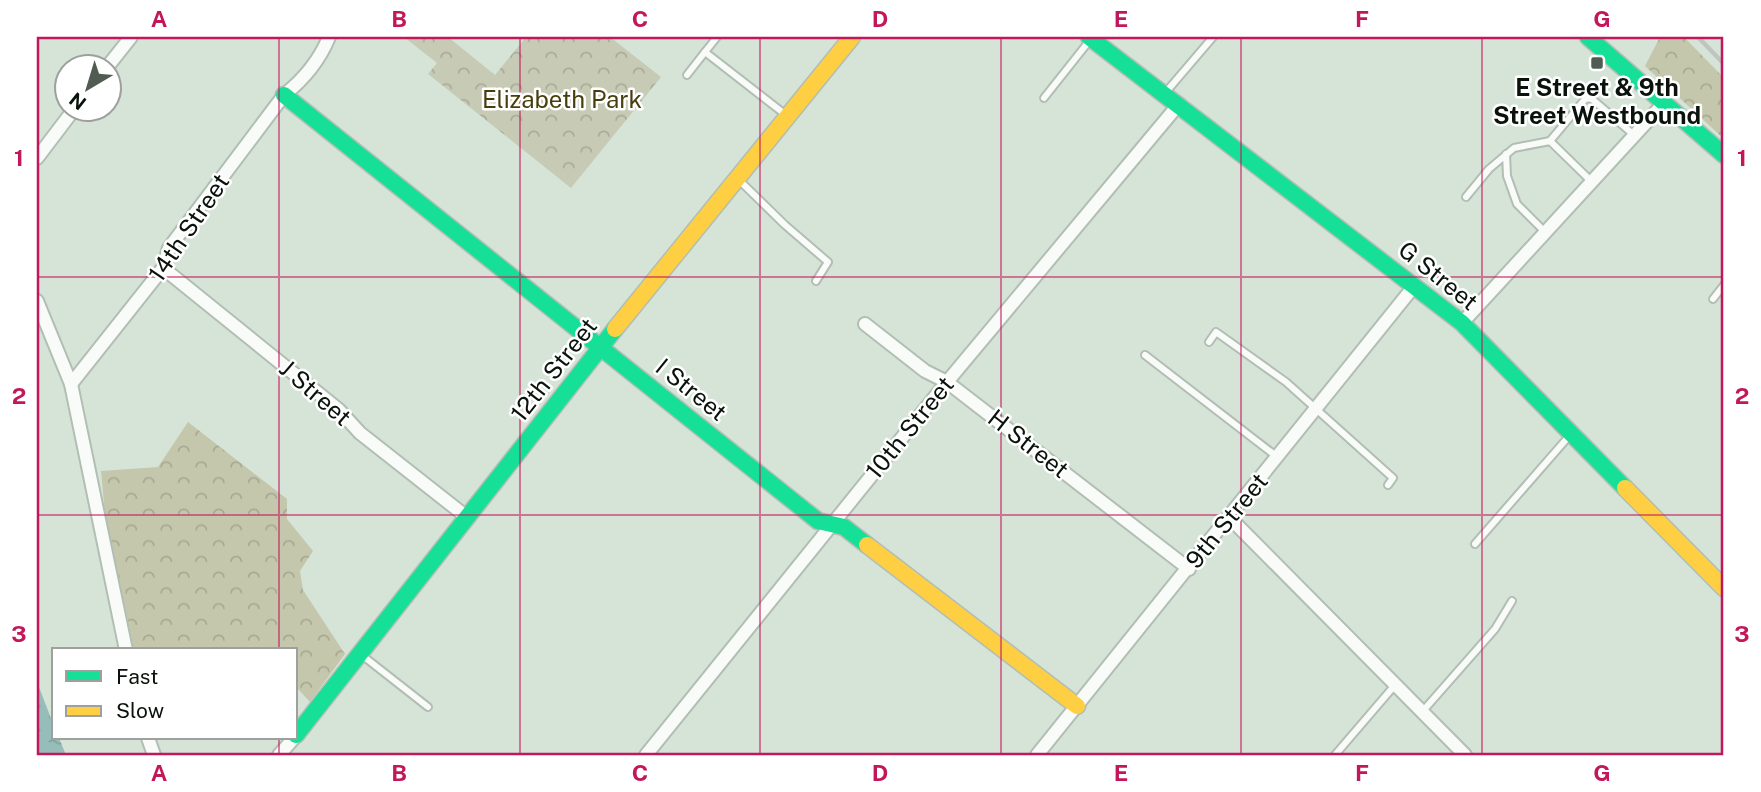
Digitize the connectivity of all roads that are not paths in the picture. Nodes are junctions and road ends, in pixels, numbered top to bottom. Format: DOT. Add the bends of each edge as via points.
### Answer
graph roads {
  1 [pos="131,37"];
  2 [pos="329,37"];
  3 [pos="717,37"];
  4 [pos="852,37"];
  5 [pos="1090,37"];
  6 [pos="1213,37"];
  7 [pos="1588,37"];
  8 [pos="119,52"];
  9 [pos="705,52"];
  10 [pos="687,75"];
  11 [pos="1165,93"];
  12 [pos="284,95"];
  13 [pos="1044,98"];
  14 [pos="1665,102"];
  15 [pos="1179,104"];
  16 [pos="788,116"];
  17 [pos="64,122"];
  18 [pos="1634,135"];
  19 [pos="1550,141"];
  20 [pos="1506,154"];
  21 [pos="1724,155"];
  22 [pos="37,158"];
  23 [pos="737,179"];
  24 [pos="1591,182"];
  25 [pos="1466,197"];
  26 [pos="1545,232"];
  27 [pos="163,268"];
  28 [pos="816,281"];
  29 [pos="1415,285"];
  30 [pos="1724,285"];
  31 [pos="1713,299"];
  32 [pos="37,300"];
  33 [pos="1462,323"];
  34 [pos="865,324"];
  35 [pos="1209,342"];
  36 [pos="600,347"];
  37 [pos="1145,355"];
  38 [pos="947,382"];
  39 [pos="71,384"];
  40 [pos="1316,410"];
  41 [pos="1572,434"];
  42 [pos="1278,457"];
  43 [pos="1388,485"];
  44 [pos="468,518"];
  45 [pos="1230,518"];
  46 [pos="832,523"];
  47 [pos="1475,544"];
  48 [pos="1189,569"];
  49 [pos="1724,588"];
  50 [pos="1512,601"];
  51 [pos="126,648"];
  52 [pos="361,655"];
  53 [pos="1395,685"];
  54 [pos="1077,706"];
  55 [pos="428,707"];
  56 [pos="1422,712"];
  57 [pos="298,732"];
  58 [pos="292,740"];
  59 [pos="279,755"];
  60 [pos="646,755"];
  61 [pos="1037,755"];
  62 [pos="1335,755"];
  63 [pos="1465,755"];
  1 -- 8 [label="street"];
  2 -- 12 [label="street, 14th Street" via="297,85"];
  3 -- 9 [label="lane"];
  4 -- 16 [label="street, 12th Street"];
  5 -- 11 [label="street, G Street"];
  5 -- 13 [label="lane"];
  6 -- 11 [label="lane"];
  7 -- 14 [label="street"];
  9 -- 10 [label="lane"];
  9 -- 16 [label="lane"];
  11 -- 15 [label="street, G Street"];
  12 -- 27 [label="street, 14th Street" via="169,248"];
  12 -- 36 [label="street, I Street"];
  14 -- 18 [label="street"];
  14 -- 21 [label="street"];
  15 -- 29 [label="street, G Street"];
  15 -- 38 [label="street, 10th Street"];
  16 -- 23 [label="street, 12th Street"];
  17 -- 22 [label="street"];
  18 -- 19 [label="lane" via="1586,98"];
  18 -- 24 [label="street"];
  19 -- 20 [label="lane"];
  19 -- 24 [label="lane"];
  20 -- 25 [label="lane"];
  20 -- 26 [label="lane" via="1507,176 1517,204"];
  23 -- 28 [label="lane" via="828,262"];
  23 -- 36 [label="street, 12th Street"];
  24 -- 26 [label="street"];
  26 -- 33 [label="street"];
  27 -- 39 [label="street, 14th Street"];
  27 -- 44 [label="street, J Street"];
  29 -- 33 [label="street, G Street"];
  29 -- 40 [label="street, 9th Street"];
  30 -- 31 [label="lane"];
  32 -- 39 [label="street"];
  33 -- 41 [label="street, G Street"];
  34 -- 38 [label="street, H Street" via="925,371"];
  35 -- 40 [label="lane" via="1216,332 1286,382"];
  36 -- 44 [label="street, 12th Street"];
  36 -- 46 [label="street, I Street" via="818,521"];
  37 -- 42 [label="lane"];
  38 -- 46 [label="street, 10th Street"];
  38 -- 48 [label="street, H Street"];
  39 -- 51 [label="street"];
  40 -- 42 [label="street, 9th Street"];
  40 -- 43 [label="lane" via="1393,478"];
  41 -- 47 [label="lane"];
  41 -- 49 [label="street, G Street"];
  42 -- 45 [label="street, 9th Street"];
  44 -- 52 [label="street, 12th Street"];
  45 -- 48 [label="street, 9th Street"];
  45 -- 53 [label="street"];
  46 -- 54 [label="street, I Street" via="844,527"];
  46 -- 60 [label="street, 10th Street"];
  48 -- 54 [label="street, 9th Street"];
  50 -- 56 [label="lane" via="1495,629"];
  52 -- 55 [label="lane"];
  52 -- 57 [label="street, 12th Street"];
  53 -- 56 [label="street"];
  53 -- 62 [label="lane"];
  54 -- 61 [label="street, 9th Street"];
  56 -- 63 [label="street"];
  58 -- 59 [label="street, 12th Street"];
}
